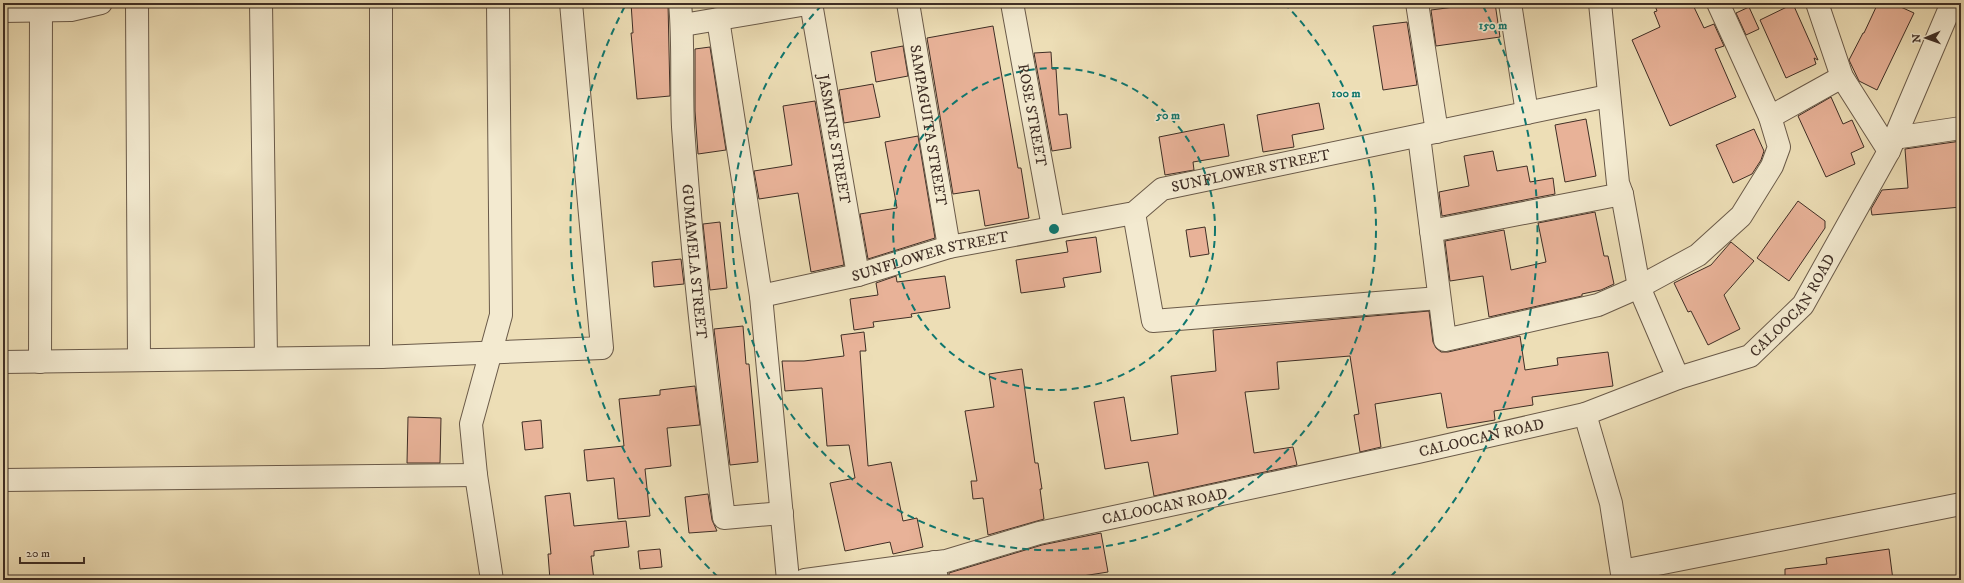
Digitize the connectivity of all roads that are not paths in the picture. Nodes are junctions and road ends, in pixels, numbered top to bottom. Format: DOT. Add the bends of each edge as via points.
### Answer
graph roads {
  1 [pos="101,3"];
  2 [pos="137,3"];
  3 [pos="261,3"];
  4 [pos="380,3"];
  5 [pos="498,3"];
  6 [pos="571,3"];
  7 [pos="680,3"];
  8 [pos="812,3"];
  9 [pos="908,3"];
  10 [pos="1012,3"];
  11 [pos="1417,3"];
  12 [pos="1510,3"];
  13 [pos="1600,3"];
  14 [pos="1718,3"];
  15 [pos="1952,3"];
  16 [pos="1821,6"];
  17 [pos="41,10"];
  18 [pos="3,11"];
  19 [pos="718,18"];
  20 [pos="682,25"];
  21 [pos="1842,77"];
  22 [pos="1608,96"];
  23 [pos="1527,113"];
  24 [pos="1770,117"];
  25 [pos="1961,128"];
  26 [pos="1428,134"];
  27 [pos="1891,144"];
  28 [pos="1622,194"];
  29 [pos="1134,212"];
  30 [pos="1053,227"];
  31 [pos="1431,231"];
  32 [pos="950,247"];
  33 [pos="858,276"];
  34 [pos="1639,287"];
  35 [pos="761,296"];
  36 [pos="1439,298"];
  37 [pos="489,352"];
  38 [pos="381,357"];
  39 [pos="266,358"];
  40 [pos="140,360"];
  41 [pos="3,362"];
  42 [pos="40,362"];
  43 [pos="1678,378"];
  44 [pos="1585,414"];
  45 [pos="476,475"];
  46 [pos="3,480"];
  47 [pos="1961,504"];
  48 [pos="782,513"];
  49 [pos="935,571"];
  50 [pos="1622,575"];
  51 [pos="492,580"];
  52 [pos="788,580"];
  53 [pos="805,580"];
  1 -- 17 [label="street" via="71,10"];
  2 -- 40 [label="street"];
  3 -- 39 [label="street"];
  4 -- 38 [label="street"];
  5 -- 37 [label="street" via="501,315"];
  6 -- 37 [label="street" via="602,348"];
  7 -- 20 [label="street, GUMAMELA STREET"];
  8 -- 19 [label="street"];
  8 -- 33 [label="street, JASMINE STREET"];
  9 -- 32 [label="street, SAMPAGUITA STREET"];
  10 -- 30 [label="street, ROSE STREET"];
  11 -- 26 [label="street"];
  12 -- 23 [label="street"];
  13 -- 22 [label="street"];
  14 -- 24 [label="street"];
  15 -- 27 [label="street, CALOOCAN ROAD"];
  16 -- 21 [label="street"];
  17 -- 18 [label="street"];
  17 -- 42 [label="street"];
  19 -- 20 [label="street"];
  19 -- 35 [label="street"];
  20 -- 48 [label="street, GUMAMELA STREET" via="683,125 693,241 724,518"];
  21 -- 24 [label="street"];
  21 -- 27 [label="street"];
  22 -- 23 [label="street, SUNFLOWER STREET"];
  22 -- 28 [label="street" via="1618,183"];
  23 -- 26 [label="street, SUNFLOWER STREET"];
  24 -- 34 [label="street" via="1779,147 1772,166 1740,216 1698,255"];
  25 -- 27 [label="street"];
  26 -- 29 [label="street, SUNFLOWER STREET" via="1162,189"];
  26 -- 31 [label="street"];
  27 -- 43 [label="street, CALOOCAN ROAD" via="1803,305 1750,356"];
  28 -- 31 [label="street"];
  28 -- 34 [label="street"];
  29 -- 30 [label="street, SUNFLOWER STREET"];
  29 -- 36 [label="street" via="1153,321"];
  30 -- 32 [label="street, SUNFLOWER STREET"];
  31 -- 36 [label="street"];
  32 -- 33 [label="street, SUNFLOWER STREET"];
  33 -- 35 [label="street, SUNFLOWER STREET"];
  34 -- 36 [label="street" via="1598,305 1445,340"];
  34 -- 43 [label="street"];
  35 -- 48 [label="street"];
  37 -- 38 [label="street"];
  37 -- 45 [label="street" via="471,424"];
  38 -- 39 [label="street"];
  39 -- 40 [label="street"];
  40 -- 42 [label="street"];
  41 -- 42 [label="street"];
  43 -- 44 [label="street, CALOOCAN ROAD"];
  44 -- 49 [label="street, CALOOCAN ROAD" via="1039,534 946,561"];
  44 -- 50 [label="street" via="1611,503"];
  45 -- 46 [label="street"];
  45 -- 51 [label="street"];
  47 -- 50 [label="street"];
  48 -- 52 [label="street"];
  49 -- 53 [label="street, CALOOCAN ROAD"];
}
